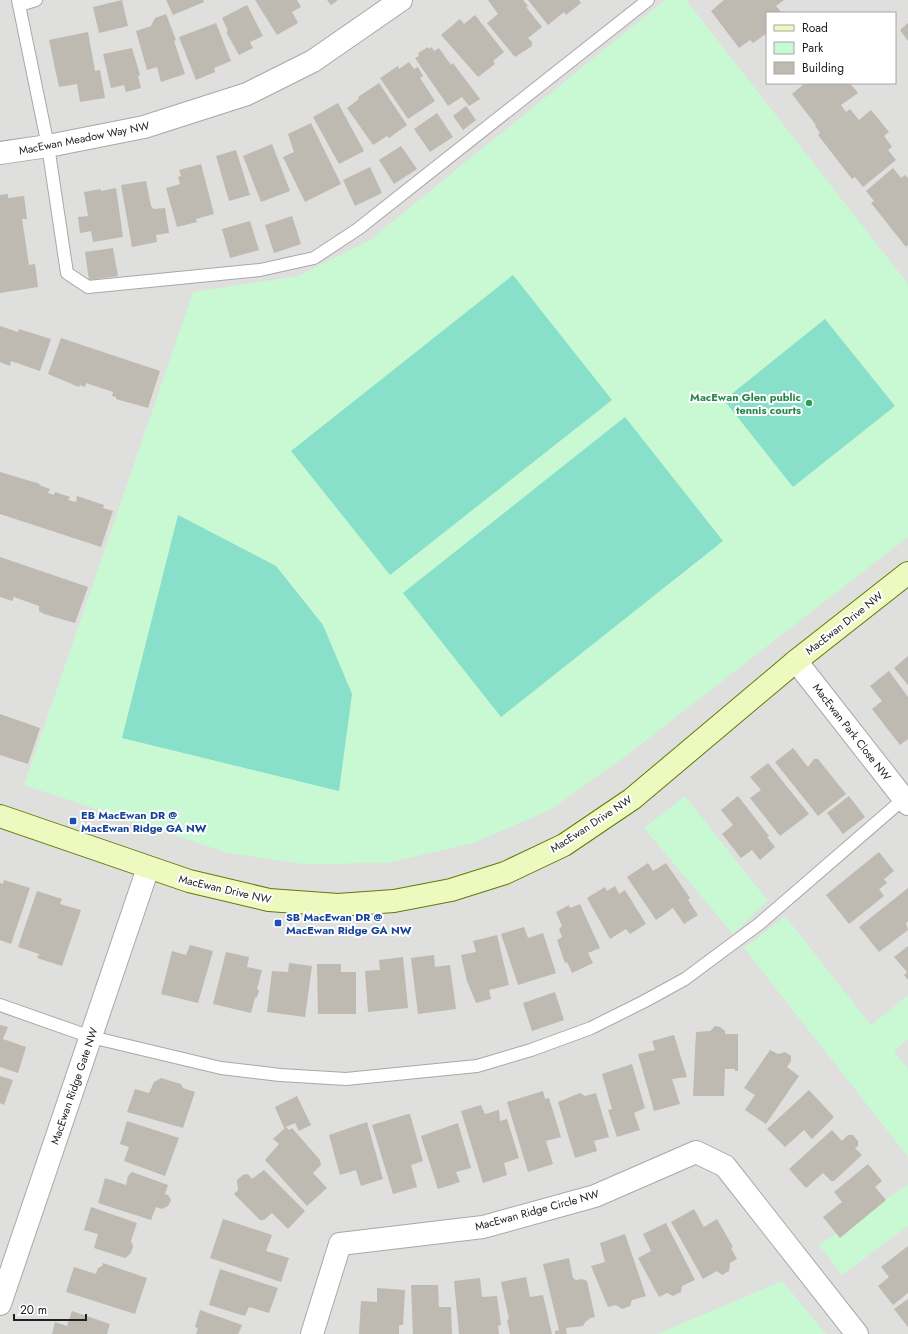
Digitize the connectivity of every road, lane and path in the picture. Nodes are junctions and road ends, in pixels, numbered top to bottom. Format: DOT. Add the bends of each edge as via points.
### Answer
graph roads {
  1 [pos="36,0"];
  2 [pos="401,0"];
  3 [pos="648,0"];
  4 [pos="19,2"];
  5 [pos="48,146"];
  6 [pos="0,153"];
  7 [pos="908,572"];
  8 [pos="796,661"];
  9 [pos="907,799"];
  10 [pos="0,816"];
  11 [pos="148,868"];
  12 [pos="0,1005"];
  13 [pos="91,1037"];
  14 [pos="0,1304"];
  15 [pos="312,1334"];
  16 [pos="857,1334"];
  1 -- 4 [label="lane"];
  2 -- 5 [label="street, MacEwan Meadow Way NW" via="313,61 247,94 144,127"];
  3 -- 5 [label="lane" via="358,229 314,258 260,270 88,287 67,273"];
  4 -- 5 [label="lane"];
  5 -- 6 [label="street, MacEwan Meadow Way NW"];
  7 -- 8 [label="street, MacEwan Drive NW"];
  8 -- 9 [label="street, MacEwan Park Close NW"];
  8 -- 11 [label="street, MacEwan Drive NW" via="632,799 564,845 490,878 452,890 394,901 338,904 269,900 189,882"];
  9 -- 13 [label="lane" via="759,924 685,979 591,1028 477,1066 346,1079 280,1075 221,1068"];
  10 -- 11 [label="street, MacEwan Drive NW"];
  11 -- 13 [label="street, MacEwan Ridge Gate NW"];
  12 -- 13 [label="lane"];
  13 -- 14 [label="street, MacEwan Ridge Gate NW"];
  15 -- 16 [label="street, MacEwan Ridge Circle NW" via="340,1244 483,1227 595,1196 696,1152 725,1166"];
}
